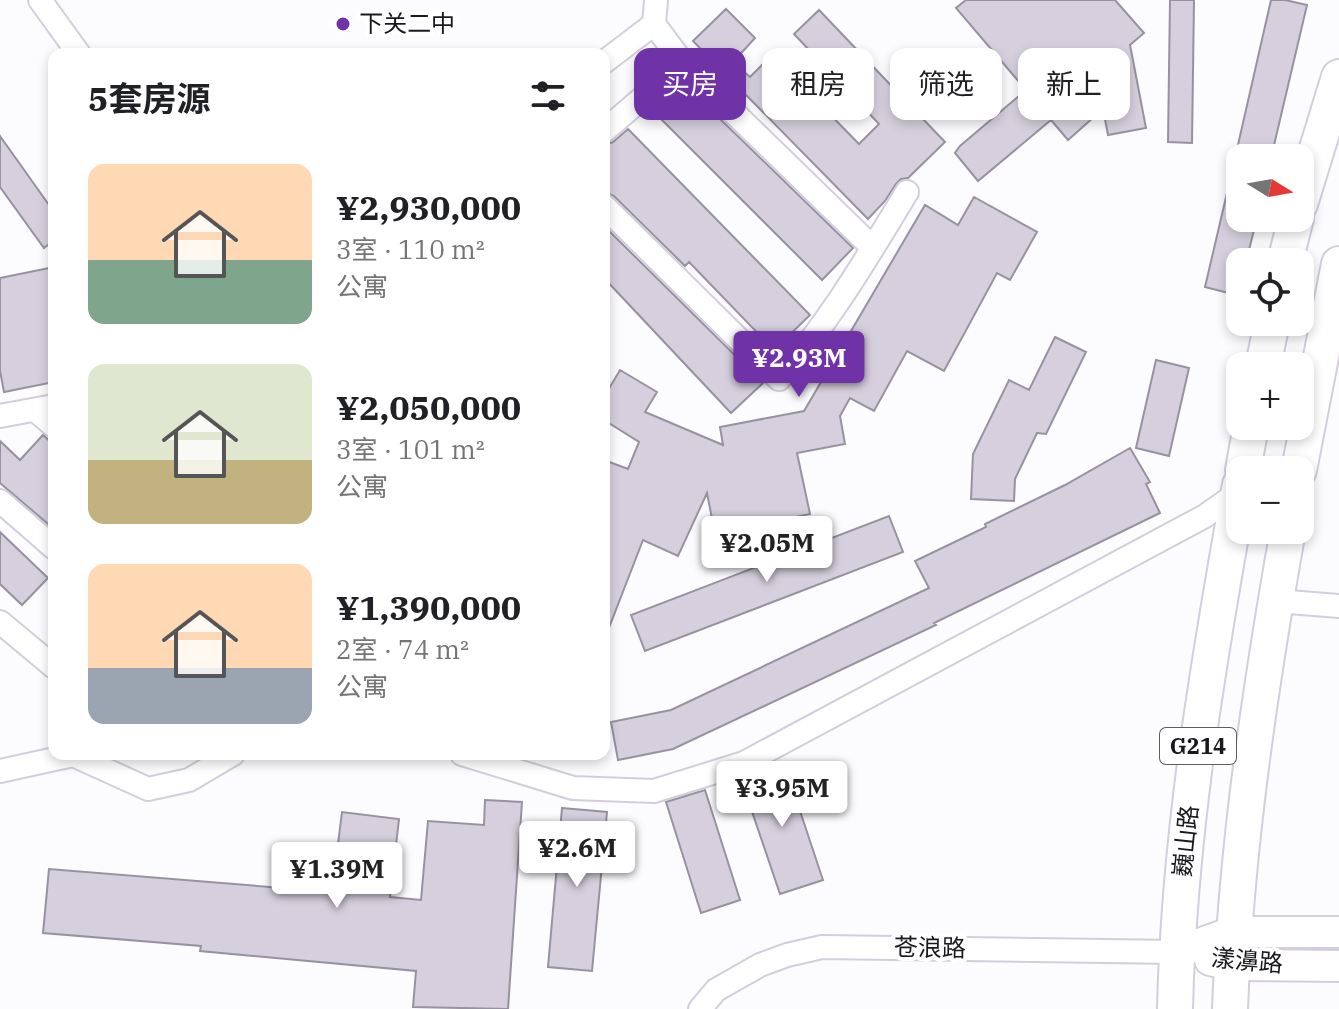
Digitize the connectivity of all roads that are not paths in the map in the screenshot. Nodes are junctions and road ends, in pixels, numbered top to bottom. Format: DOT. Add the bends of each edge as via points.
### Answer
graph roads {
  1 [pos="40,0"];
  2 [pos="656,0"];
  3 [pos="654,24"];
  4 [pos="75,48"];
  5 [pos="672,48"];
  6 [pos="610,57"];
  7 [pos="1339,77"];
  8 [pos="634,105"];
  9 [pos="742,120"];
  10 [pos="610,126"];
  11 [pos="1314,158"];
  12 [pos="907,192"];
  13 [pos="610,212"];
  14 [pos="873,248"];
  15 [pos="1339,264"];
  16 [pos="44,408"];
  17 [pos="0,416"];
  18 [pos="1302,456"];
  19 [pos="1226,496"];
  20 [pos="0,501"];
  21 [pos="48,543"];
  22 [pos="1230,544"];
  23 [pos="1286,544"];
  24 [pos="1276,601"];
  25 [pos="1339,606"];
  26 [pos="0,622"];
  27 [pos="48,662"];
  28 [pos="50,760"];
  29 [pos="84,760"];
  30 [pos="223,760"];
  31 [pos="482,760"];
  32 [pos="0,771"];
  33 [pos="1339,932"];
  34 [pos="1232,948"];
  35 [pos="1177,952"];
  36 [pos="1339,966"];
  37 [pos="700,1009"];
  38 [pos="1175,1009"];
  39 [pos="1230,1009"];
  1 -- 4 [label="street"];
  2 -- 3 [label="street"];
  3 -- 5 [label="street"];
  3 -- 6 [label="street"];
  7 -- 11 [label="highway"];
  8 -- 10 [label="street"];
  9 -- 14 [label="street"];
  12 -- 14 [label="street"];
  13 -- 14 [label="street" via="779,379"];
  15 -- 18 [label="highway"];
  16 -- 17 [label="street"];
  19 -- 31 [label="street" via="1205,516 744,763 654,791 573,788"];
  20 -- 21 [label="street"];
  22 -- 35 [label="highway, 巍山路 / G214" via="1194,774"];
  23 -- 24 [label="highway, G214"];
  24 -- 25 [label="street"];
  24 -- 34 [label="highway, G214" via="1245,808"];
  26 -- 27 [label="street"];
  28 -- 32 [label="street"];
  29 -- 30 [label="street" via="148,789 189,780"];
  33 -- 34 [label="main road, 漾濞路"];
  34 -- 35 [label="main road, 漾濞路"];
  34 -- 36 [label="main road, 漾濞路"];
  34 -- 39 [label="highway, G214"];
  35 -- 37 [label="street, 苍浪路" via="822,947 760,965 716,990"];
  35 -- 38 [label="highway, 巍山路 / G214"];
}
